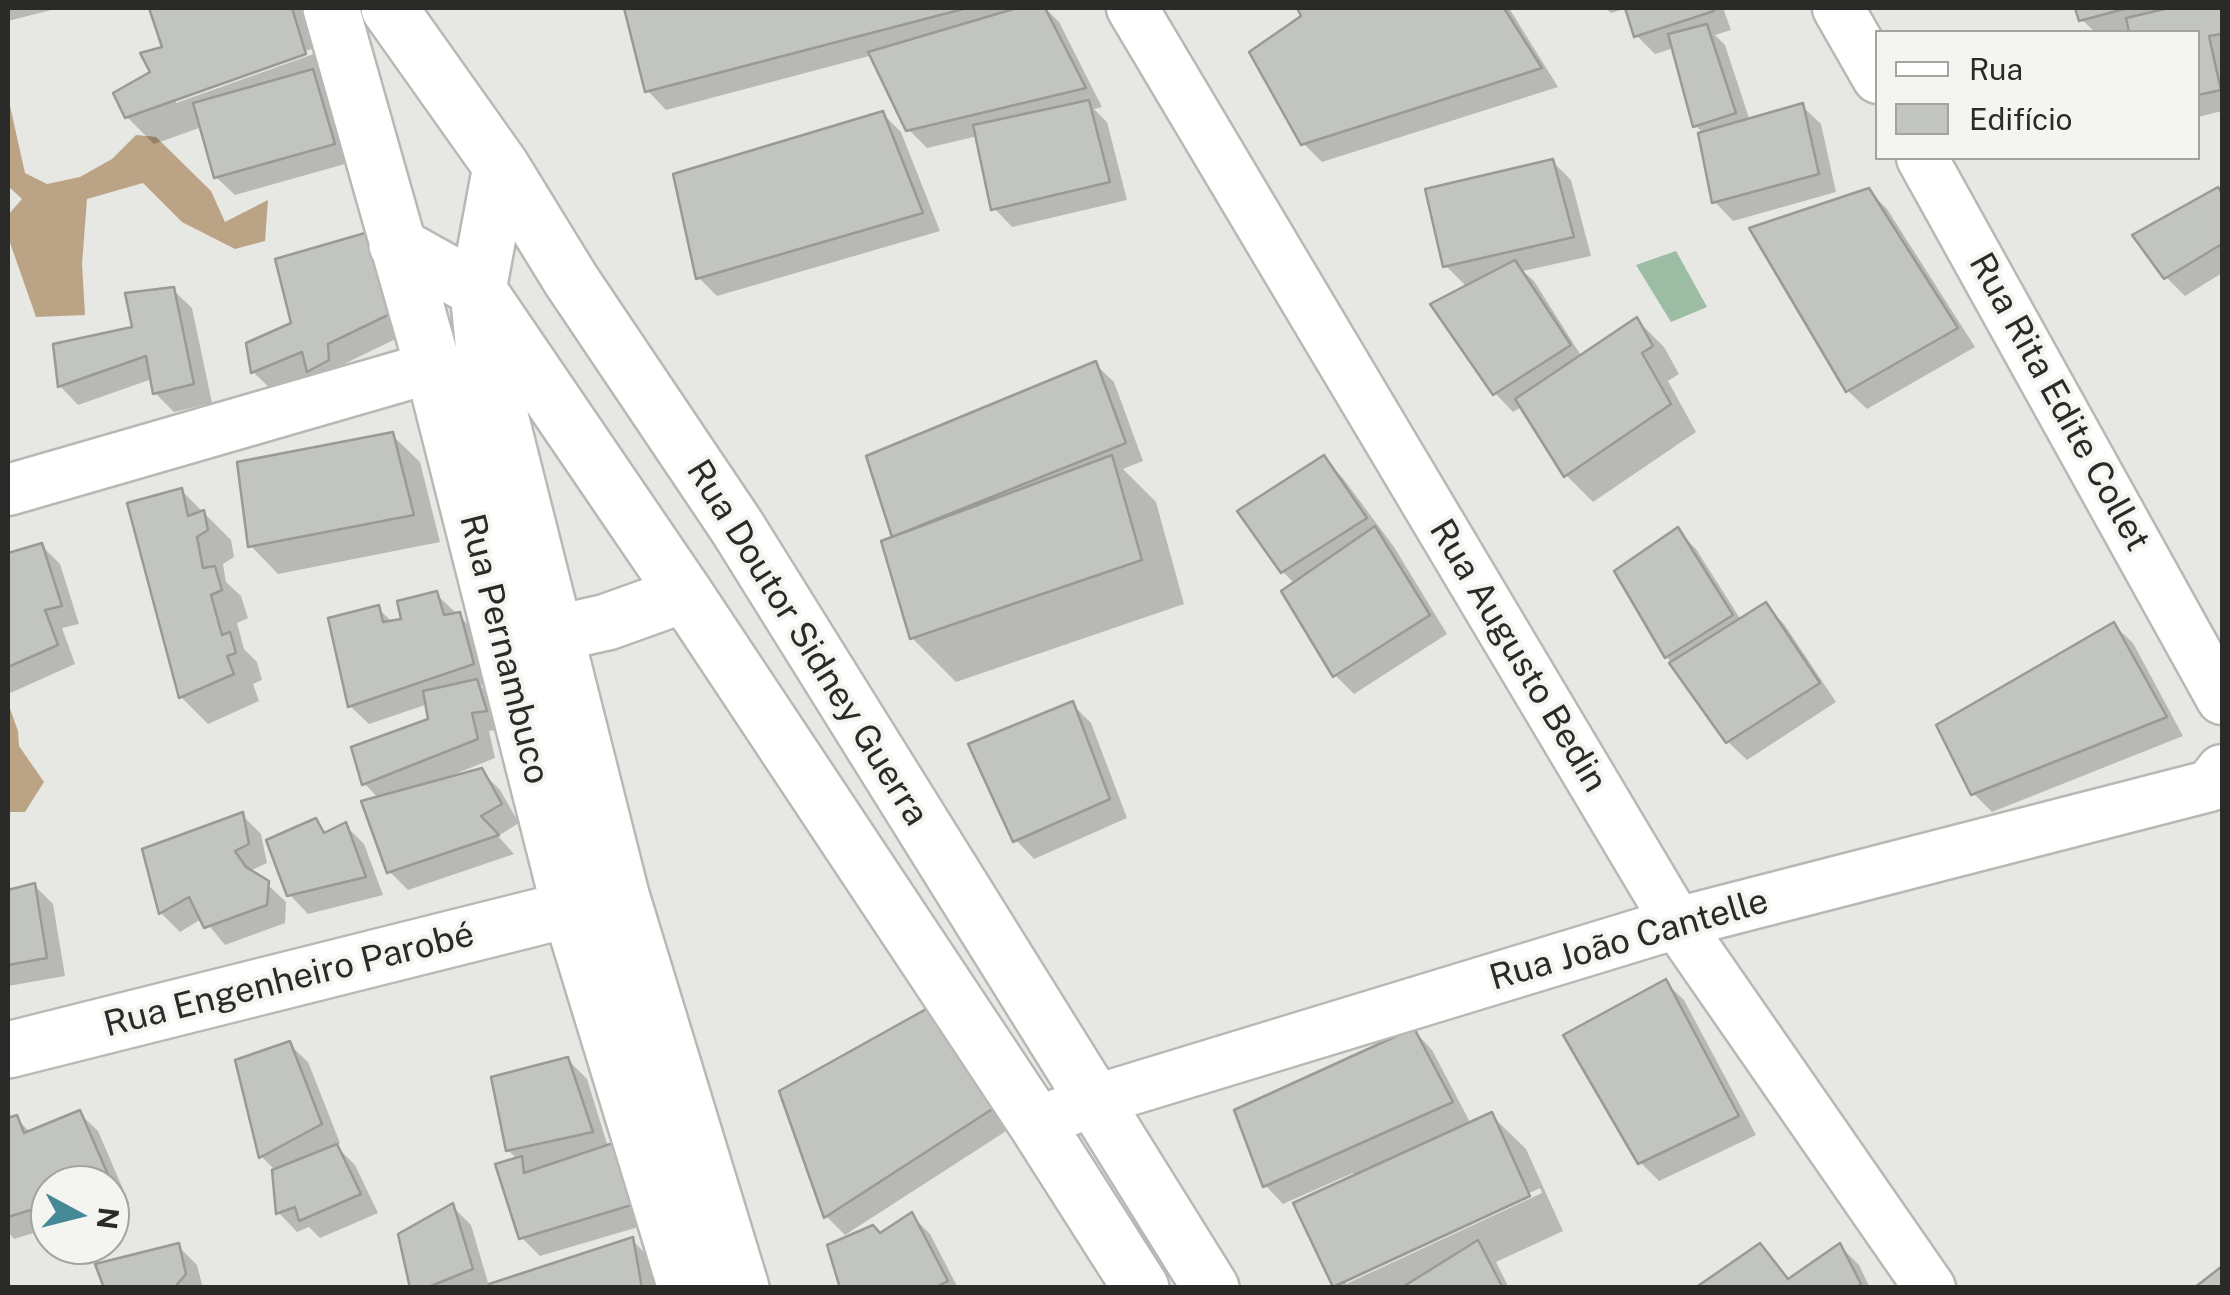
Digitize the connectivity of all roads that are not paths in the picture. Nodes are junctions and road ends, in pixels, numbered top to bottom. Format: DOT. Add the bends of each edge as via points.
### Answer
graph roads {
  1 [pos="330,8"];
  2 [pos="389,8"];
  3 [pos="1132,8"];
  4 [pos="1838,8"];
  5 [pos="1875,73"];
  6 [pos="1923,160"];
  7 [pos="502,166"];
  8 [pos="397,245"];
  9 [pos="478,290"];
  10 [pos="432,366"];
  11 [pos="8,490"];
  12 [pos="685,594"];
  13 [pos="554,634"];
  14 [pos="2222,699"];
  15 [pos="2222,770"];
  16 [pos="570,909"];
  17 [pos="1677,923"];
  18 [pos="8,1050"];
  19 [pos="1093,1101"];
  20 [pos="1036,1123"];
  21 [pos="686,1288"];
  22 [pos="741,1288"];
  23 [pos="1141,1288"];
  24 [pos="1212,1288"];
  25 [pos="1930,1288"];
  1 -- 8 [label="main road, Rua Pernambuco"];
  2 -- 7 [label="main road, Rua Doutor Sidney Guerra"];
  3 -- 17 [label="street, Rua Augusto Bedin"];
  4 -- 5 [label="street"];
  6 -- 14 [label="street, Rua Rita Edite Collet"];
  7 -- 9 [label="main road, Rua Pernambuco"];
  7 -- 19 [label="main road, Rua Doutor Sidney Guerra" via="737,527"];
  8 -- 9 [label="main road, Rua Doutor Sidney Guerra"];
  8 -- 10 [label="main road, Rua Pernambuco"];
  9 -- 12 [label="main road, Rua Doutor Sidney Guerra"];
  9 -- 13 [label="main road, Rua Pernambuco" via="484,352"];
  10 -- 11 [label="street"];
  10 -- 16 [label="main road, Rua Pernambuco"];
  12 -- 13 [label="main road"];
  12 -- 20 [label="main road, Rua Doutor Sidney Guerra"];
  13 -- 22 [label="main road, Rua Pernambuco" via="621,894"];
  15 -- 17 [label="street, Rua João Cantelle" via="2208,786"];
  16 -- 18 [label="main road, Rua Engenheiro Parobé"];
  16 -- 21 [label="main road, Rua Pernambuco"];
  17 -- 19 [label="street, Rua João Cantelle"];
  17 -- 25 [label="street, Rua Augusto Bedin"];
  19 -- 20 [label="street, Rua João Cantelle"];
  19 -- 24 [label="main road, Rua Doutor Sidney Guerra"];
  20 -- 23 [label="main road, Rua Doutor Sidney Guerra"];
}
